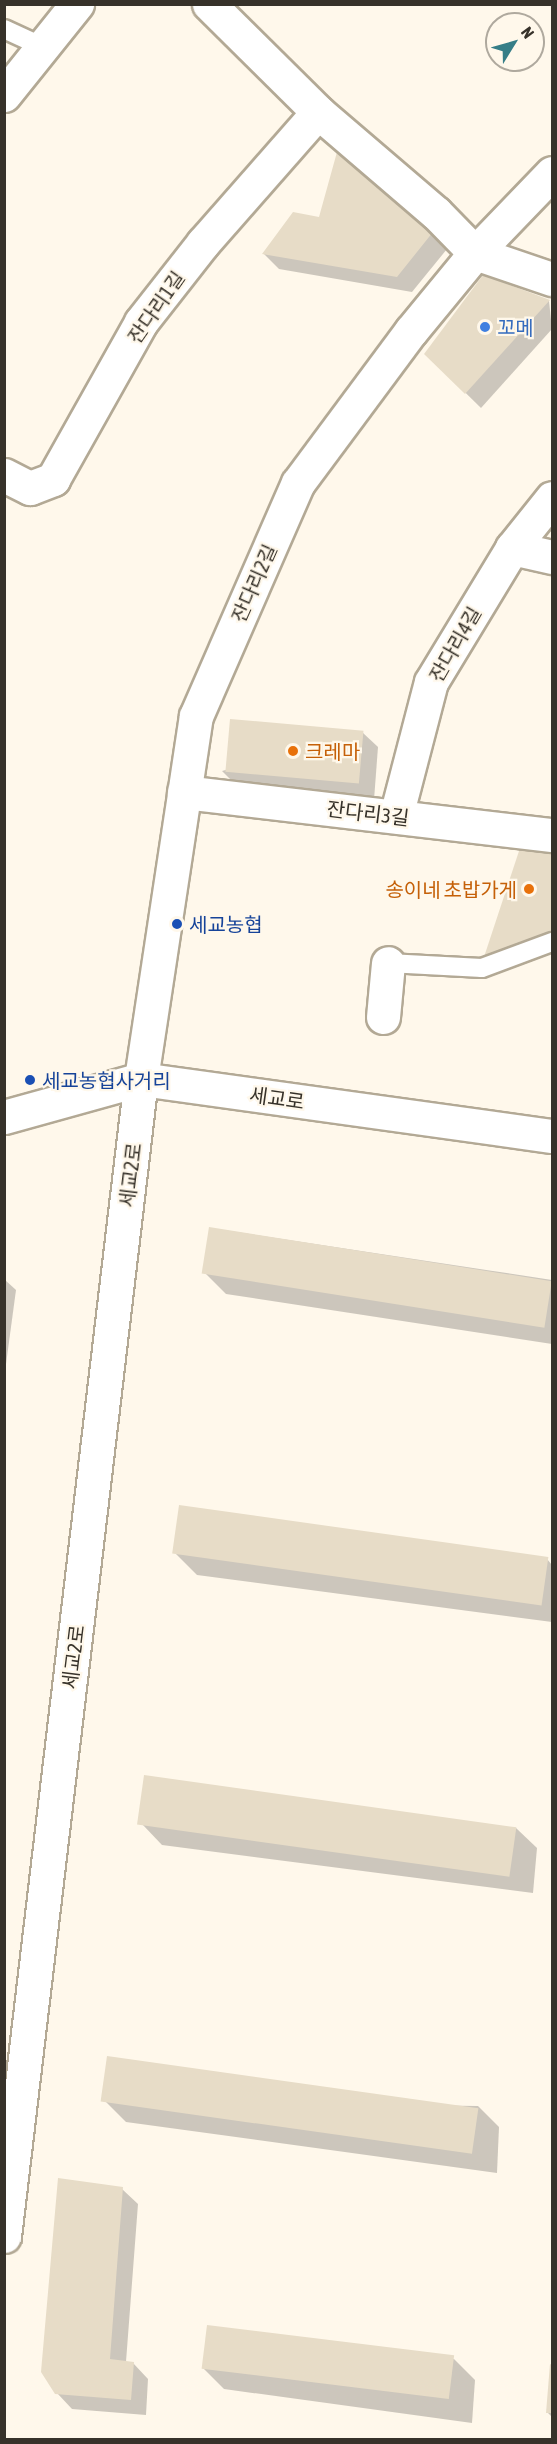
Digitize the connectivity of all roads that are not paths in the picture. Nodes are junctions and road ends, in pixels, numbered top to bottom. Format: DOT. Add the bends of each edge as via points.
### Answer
graph roads {
  1 [pos="77,4"];
  2 [pos="214,6"];
  3 [pos="4,29"];
  4 [pos="43,47"];
  5 [pos="4,95"];
  6 [pos="318,112"];
  7 [pos="552,173"];
  8 [pos="475,253"];
  9 [pos="552,279"];
  10 [pos="4,475"];
  11 [pos="552,498"];
  12 [pos="512,548"];
  13 [pos="552,557"];
  14 [pos="184,792"];
  15 [pos="396,816"];
  16 [pos="552,834"];
  17 [pos="552,942"];
  18 [pos="387,963"];
  19 [pos="383,1017"];
  20 [pos="141,1079"];
  21 [pos="4,1117"];
  22 [pos="552,1136"];
  23 [pos="4,2236"];
  1 -- 4 [label="street"];
  2 -- 6 [label="street"];
  3 -- 4 [label="lane"];
  4 -- 5 [label="street"];
  6 -- 8 [label="street" via="436,213"];
  6 -- 10 [label="street, 잔다리1길" via="203,243 141,322 52,479 30,488"];
  7 -- 8 [label="street, 잔다리2길"];
  8 -- 9 [label="street"];
  8 -- 14 [label="street, 잔다리2길" via="411,331 298,483 196,716"];
  11 -- 12 [label="street, 잔다리4길"];
  12 -- 13 [label="street"];
  12 -- 15 [label="street, 잔다리4길" via="431,682"];
  14 -- 15 [label="street, 잔다리3길"];
  14 -- 20 [label="street, 잔다리2길"];
  15 -- 16 [label="street, 잔다리3길"];
  17 -- 18 [label="lane" via="482,968"];
  18 -- 19 [label="street"];
  20 -- 21 [label="street, 세교로"];
  20 -- 22 [label="street, 세교로"];
  20 -- 23 [label="street, 세교2로"];
}
